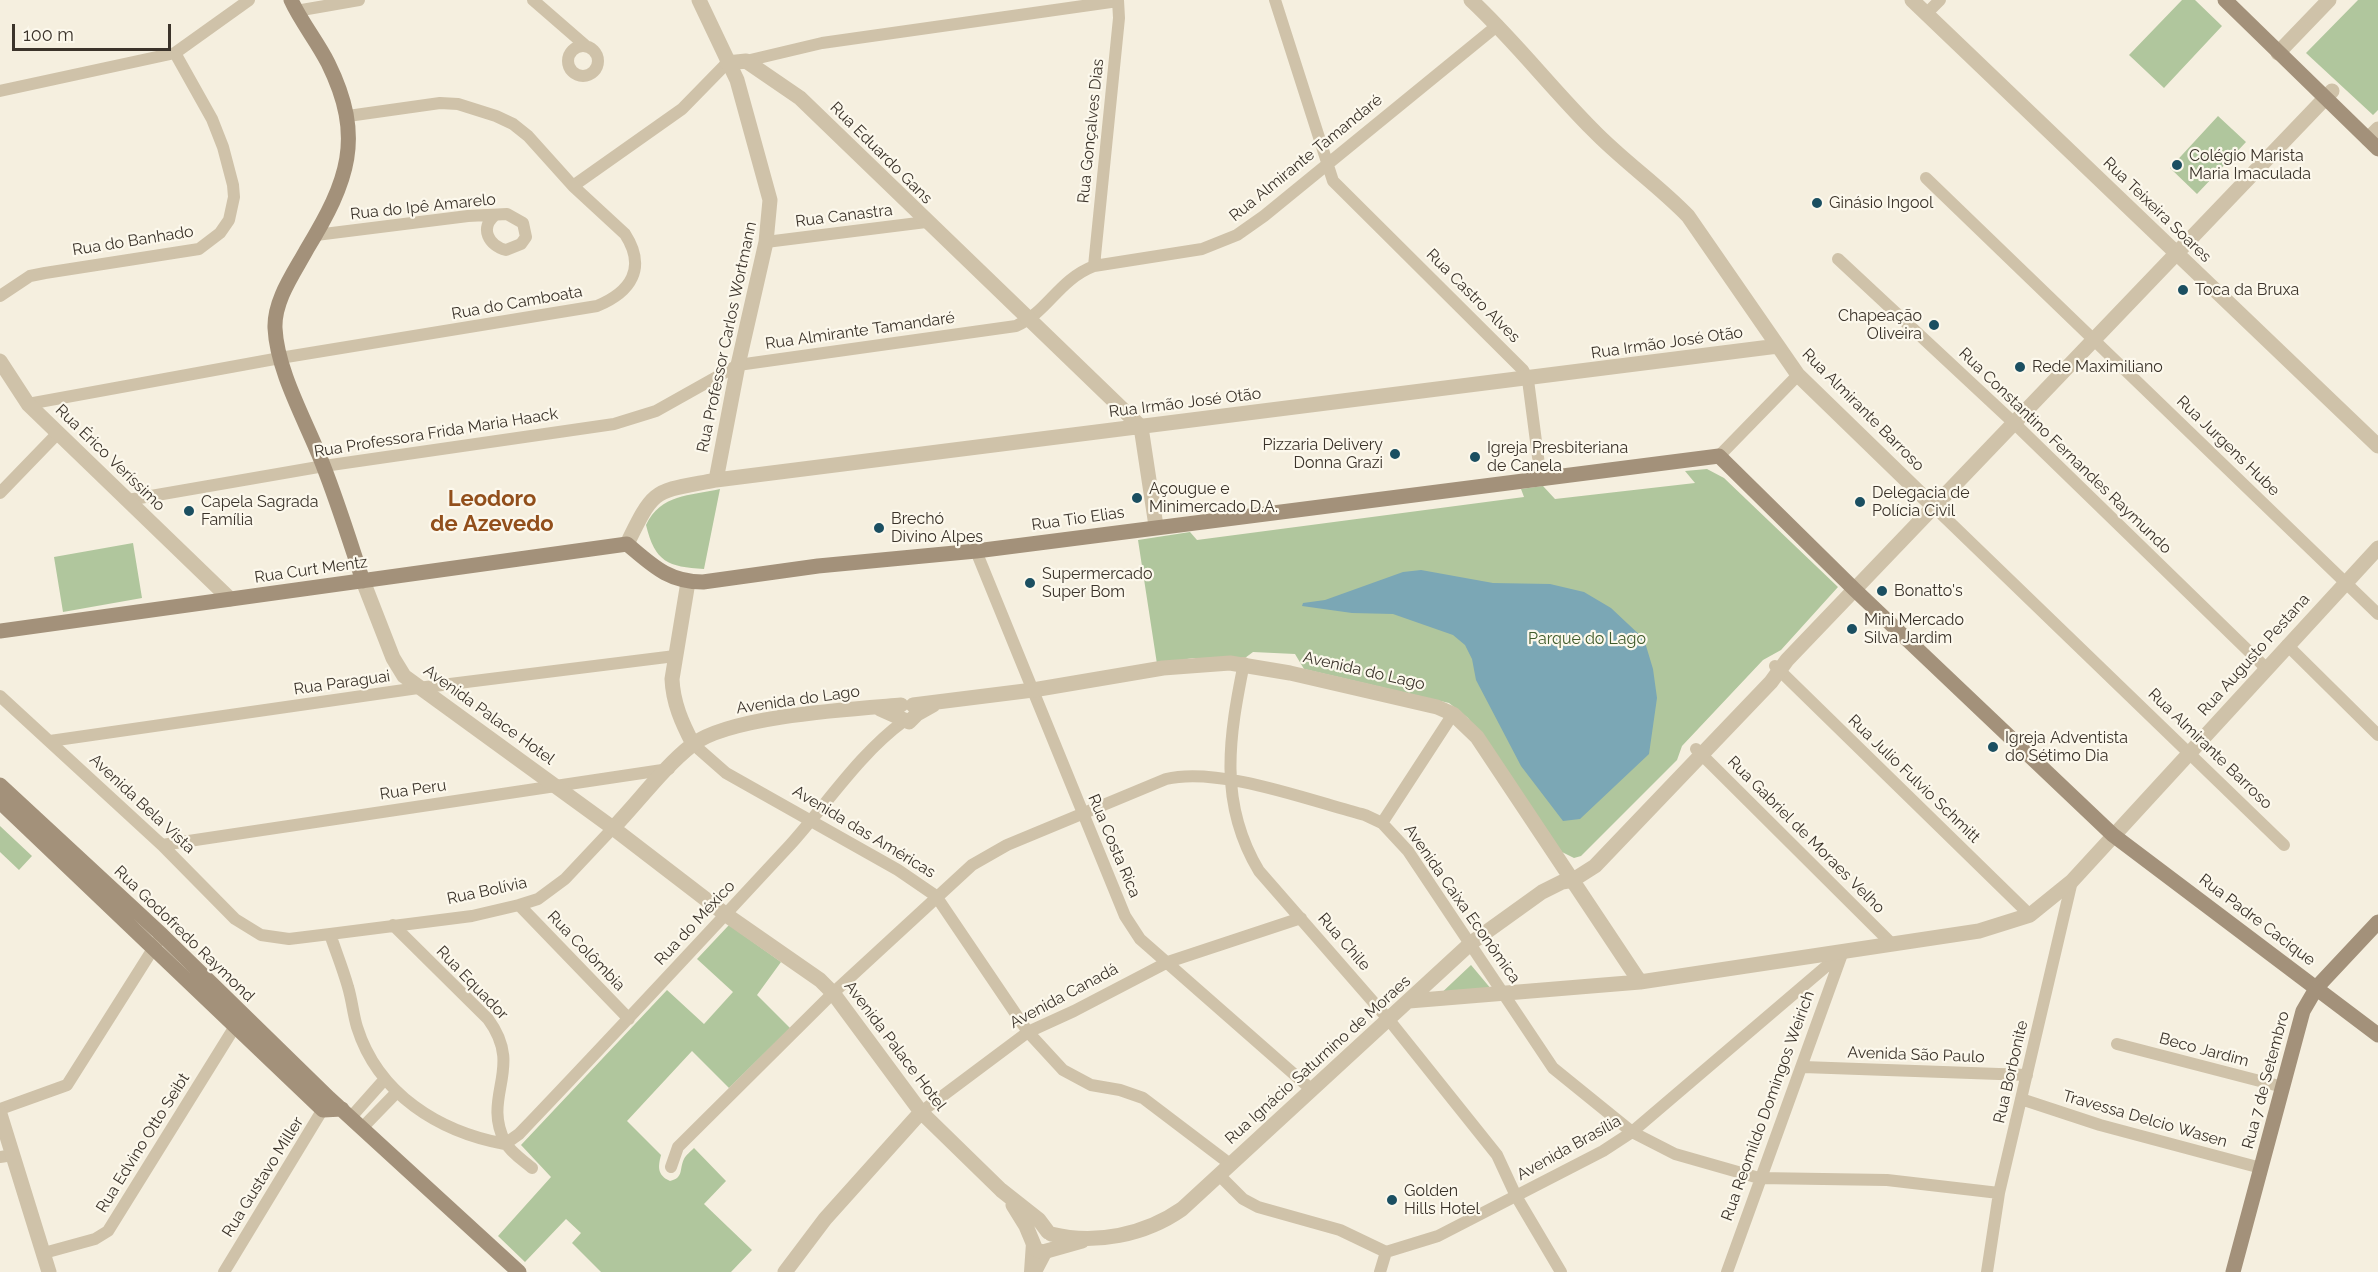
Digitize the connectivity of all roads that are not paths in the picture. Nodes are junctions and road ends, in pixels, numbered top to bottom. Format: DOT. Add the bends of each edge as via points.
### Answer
graph roads {
  1 [pos="249,0"];
  2 [pos="359,0"];
  3 [pos="533,0"];
  4 [pos="699,0"];
  5 [pos="1118,0"];
  6 [pos="1275,0"];
  7 [pos="1471,0"];
  8 [pos="1940,0"];
  9 [pos="2224,0"];
  10 [pos="2239,0"];
  11 [pos="2329,0"];
  12 [pos="1919,5"];
  13 [pos="293,6"];
  14 [pos="1498,25"];
  15 [pos="586,46"];
  16 [pos="2281,50"];
  17 [pos="175,53"];
  18 [pos="746,61"];
  19 [pos="727,63"];
  20 [pos="0,91"];
  21 [pos="2329,95"];
  22 [pos="348,116"];
  23 [pos="2375,136"];
  24 [pos="1326,163"];
  25 [pos="1926,178"];
  26 [pos="573,186"];
  27 [pos="495,215"];
  28 [pos="926,222"];
  29 [pos="316,235"];
  30 [pos="766,242"];
  31 [pos="2176,253"];
  32 [pos="1839,260"];
  33 [pos="1094,266"];
  34 [pos="0,296"];
  35 [pos="1030,320"];
  36 [pos="2094,339"];
  37 [pos="1778,346"];
  38 [pos="280,358"];
  39 [pos="0,361"];
  40 [pos="738,365"];
  41 [pos="1798,375"];
  42 [pos="1528,380"];
  43 [pos="28,404"];
  44 [pos="2014,423"];
  45 [pos="1141,427"];
  46 [pos="58,433"];
  47 [pos="2378,446"];
  48 [pos="1719,456"];
  49 [pos="324,466"];
  50 [pos="716,480"];
  51 [pos="1541,480"];
  52 [pos="0,494"];
  53 [pos="128,500"];
  54 [pos="1934,507"];
  55 [pos="1156,526"];
  56 [pos="627,544"];
  57 [pos="2378,548"];
  58 [pos="976,551"];
  59 [pos="363,581"];
  60 [pos="688,582"];
  61 [pos="2345,583"];
  62 [pos="1855,590"];
  63 [pos="230,599"];
  64 [pos="2378,614"];
  65 [pos="0,631"];
  66 [pos="2286,645"];
  67 [pos="675,656"];
  68 [pos="1244,663"];
  69 [pos="1781,666"];
  70 [pos="2266,668"];
  71 [pos="418,688"];
  72 [pos="1033,690"];
  73 [pos="0,696"];
  74 [pos="900,712"];
  75 [pos="1453,714"];
  76 [pos="2378,735"];
  77 [pos="50,741"];
  78 [pos="693,744"];
  79 [pos="1699,752"];
  80 [pos="2188,754"];
  81 [pos="669,769"];
  82 [pos="1230,780"];
  83 [pos="0,785"];
  84 [pos="556,785"];
  85 [pos="0,802"];
  86 [pos="1083,815"];
  87 [pos="812,820"];
  88 [pos="1382,823"];
  89 [pos="613,828"];
  90 [pos="2113,835"];
  91 [pos="162,844"];
  92 [pos="2284,845"];
  93 [pos="1568,879"];
  94 [pos="2072,881"];
  95 [pos="936,896"];
  96 [pos="519,905"];
  97 [pos="725,914"];
  98 [pos="2030,915"];
  99 [pos="1301,918"];
  100 [pos="2378,922"];
  101 [pos="393,925"];
  102 [pos="330,934"];
  103 [pos="261,935"];
  104 [pos="158,941"];
  105 [pos="1471,943"];
  106 [pos="1893,945"];
  107 [pos="1843,952"];
  108 [pos="1168,962"];
  109 [pos="1640,982"];
  110 [pos="2317,987"];
  111 [pos="1504,992"];
  112 [pos="833,993"];
  113 [pos="1409,1001"];
  114 [pos="628,1019"];
  115 [pos="1389,1020"];
  116 [pos="239,1021"];
  117 [pos="1028,1032"];
  118 [pos="2378,1035"];
  119 [pos="2117,1044"];
  120 [pos="1803,1067"];
  121 [pos="2027,1076"];
  122 [pos="384,1080"];
  123 [pos="2283,1088"];
  124 [pos="1312,1090"];
  125 [pos="396,1093"];
  126 [pos="2021,1099"];
  127 [pos="326,1104"];
  128 [pos="0,1109"];
  129 [pos="921,1112"];
  130 [pos="0,1114"];
  131 [pos="352,1118"];
  132 [pos="1632,1132"];
  133 [pos="506,1144"];
  134 [pos="6,1156"];
  135 [pos="1230,1164"];
  136 [pos="671,1167"];
  137 [pos="532,1168"];
  138 [pos="2261,1168"];
  139 [pos="1219,1175"];
  140 [pos="1759,1178"];
  141 [pos="1001,1190"];
  142 [pos="1999,1193"];
  143 [pos="1516,1196"];
  144 [pos="1049,1241"];
  145 [pos="1032,1242"];
  146 [pos="1386,1252"];
  147 [pos="44,1253"];
  148 [pos="50,1272"];
  149 [pos="224,1272"];
  150 [pos="519,1272"];
  151 [pos="785,1272"];
  152 [pos="1030,1272"];
  153 [pos="1036,1272"];
  154 [pos="1380,1272"];
  155 [pos="1561,1272"];
  156 [pos="1727,1272"];
  157 [pos="1987,1272"];
  158 [pos="2233,1272"];
  1 -- 17 [label="street"];
  2 -- 13 [label="street"];
  3 -- 15 [label="street"];
  4 -- 19 [label="street, Rua Professor Carlos Wortmann"];
  5 -- 18 [label="street" via="822,42"];
  5 -- 33 [label="street, Rua Gonçalves Dias"];
  6 -- 24 [label="street, Rua Castro Alves"];
  7 -- 14 [label="street, Rua Almirante Barroso"];
  8 -- 12 [label="street"];
  9 -- 16 [label="main road"];
  10 -- 16 [label="main road"];
  11 -- 16 [label="street"];
  12 -- 31 [label="street, Rua Teixeira Soares"];
  13 -- 22 [label="main road, Avenida Palace Hotel" via="327,60"];
  14 -- 24 [label="street, Rua Almirante Tamandaré"];
  14 -- 37 [label="street, Rua Almirante Barroso" via="1593,131 1688,216"];
  16 -- 21 [label="main road"];
  17 -- 20 [label="street"];
  17 -- 34 [label="street, Rua do Banhado" via="212,119 230,169 234,197 229,220 220,233 199,249 30,276"];
  18 -- 19 [label="street"];
  18 -- 28 [label="street, Rua Eduardo Gans" via="800,98"];
  19 -- 26 [label="street" via="682,109"];
  19 -- 30 [label="street, Rua Professor Carlos Wortmann" via="737,80 771,200"];
  21 -- 23 [label="main road"];
  21 -- 31 [label="street, Rua Ignácio Saturnino de Moraes"];
  22 -- 26 [label="street, Rua do Camboata" via="440,103 478,109 513,124"];
  22 -- 29 [label="main road, Avenida Palace Hotel" via="344,177"];
  24 -- 33 [label="street, Rua Almirante Tamandaré" via="1237,235 1218,243"];
  24 -- 42 [label="street, Rua Castro Alves" via="1333,181 1507,354"];
  25 -- 36 [label="street, Rua Jurgens Hube"];
  26 -- 38 [label="street, Rua do Camboata" via="625,234 635,252 635,269 628,286 608,301 514,321"];
  27 -- 27 [label="street, Rua do Ipê Amarelo" via="513,216 523,223 526,230 521,244 514,249 490,243 487,225"];
  27 -- 29 [label="street, Rua do Ipê Amarelo"];
  28 -- 30 [label="street, Rua Canastra"];
  28 -- 35 [label="street, Rua Eduardo Gans"];
  29 -- 38 [label="main road, Avenida Palace Hotel" via="289,280 276,316"];
  30 -- 40 [label="street, Rua Professor Carlos Wortmann"];
  31 -- 36 [label="street, Rua Ignácio Saturnino de Moraes"];
  31 -- 47 [label="street, Rua Teixeira Soares"];
  32 -- 44 [label="street, Rua Constantino Fernandes Raymundo"];
  33 -- 35 [label="street, Rua Almirante Tamandaré" via="1069,279"];
  35 -- 40 [label="street, Rua Almirante Tamandaré" via="1005,328"];
  35 -- 45 [label="street, Rua Eduardo Gans"];
  36 -- 44 [label="street, Rua Ignácio Saturnino de Moraes"];
  36 -- 61 [label="street, Rua Jurgens Hube"];
  37 -- 41 [label="street, Rua Almirante Barroso"];
  37 -- 42 [label="street, Rua Irmão José Otão"];
  38 -- 43 [label="street, Rua do Camboata"];
  38 -- 49 [label="main road, Avenida Palace Hotel"];
  39 -- 43 [label="street, Rua Érico Veríssimo"];
  40 -- 49 [label="street, Rua Professora Frida Maria Haack" via="656,411 614,424"];
  40 -- 50 [label="street, Rua Professor Carlos Wortmann"];
  41 -- 48 [label="street"];
  41 -- 54 [label="street, Rua Almirante Barroso"];
  42 -- 45 [label="street, Rua Irmão José Otão"];
  42 -- 51 [label="street"];
  43 -- 46 [label="street, Rua Érico Veríssimo"];
  44 -- 54 [label="street, Rua Ignácio Saturnino de Moraes"];
  44 -- 70 [label="street, Rua Constantino Fernandes Raymundo"];
  45 -- 50 [label="street, Rua Irmão José Otão"];
  45 -- 55 [label="street"];
  46 -- 52 [label="street"];
  46 -- 53 [label="street, Rua Érico Veríssimo"];
  48 -- 51 [label="main road, Rua Tio Elias"];
  48 -- 62 [label="main road, Rua Padre Cacique"];
  49 -- 53 [label="street, Rua Professora Frida Maria Haack"];
  49 -- 59 [label="main road, Avenida Palace Hotel"];
  50 -- 56 [label="street, Rua Irmão José Otão" via="657,494 642,513"];
  51 -- 55 [label="main road, Rua Tio Elias"];
  53 -- 63 [label="street, Rua Érico Veríssimo"];
  54 -- 62 [label="street, Rua Ignácio Saturnino de Moraes"];
  54 -- 80 [label="street, Rua Almirante Barroso"];
  55 -- 58 [label="main road, Rua Tio Elias"];
  56 -- 59 [label="main road, Rua Curt Mentz"];
  56 -- 60 [label="main road, Rua Tio Elias" via="661,573"];
  57 -- 61 [label="street, Rua Augusto Pestana"];
  58 -- 60 [label="main road, Rua Tio Elias"];
  58 -- 72 [label="street, Rua Costa Rica"];
  59 -- 63 [label="main road, Rua Curt Mentz"];
  59 -- 71 [label="street, Avenida Palace Hotel" via="393,658 404,676"];
  60 -- 67 [label="street, Avenida das Américas"];
  61 -- 64 [label="street, Rua Jurgens Hube"];
  61 -- 66 [label="street, Rua Augusto Pestana"];
  62 -- 69 [label="street, Rua Ignácio Saturnino de Moraes"];
  62 -- 90 [label="main road, Rua Padre Cacique"];
  63 -- 65 [label="main road, Rua Curt Mentz"];
  66 -- 70 [label="street, Rua Augusto Pestana"];
  66 -- 76 [label="street"];
  67 -- 71 [label="street, Rua Paraguai"];
  67 -- 78 [label="street, Avenida das Américas" via="673,695"];
  68 -- 72 [label="street, Avenida do Lago" via="1184,666"];
  68 -- 75 [label="street, Avenida do Lago" via="1437,707"];
  68 -- 82 [label="street, Rua Chile" via="1230,737"];
  69 -- 79 [label="street, Rua Ignácio Saturnino de Moraes"];
  69 -- 98 [label="street, Rua Julio Fulvio Schmitt"];
  70 -- 80 [label="street, Rua Augusto Pestana"];
  71 -- 77 [label="street, Rua Paraguai"];
  71 -- 84 [label="street, Avenida Palace Hotel"];
  72 -- 74 [label="street, Avenida do Lago" via="941,700"];
  72 -- 86 [label="street, Rua Costa Rica"];
  73 -- 77 [label="street, Avenida Bela Vista"];
  74 -- 78 [label="street, Avenida do Lago" via="746,723 718,730"];
  74 -- 87 [label="street, Rua do México"];
  75 -- 88 [label="street"];
  75 -- 93 [label="street, Avenida do Lago" via="1477,737"];
  77 -- 91 [label="street, Avenida Bela Vista"];
  78 -- 81 [label="street, Rua Bolívia"];
  78 -- 87 [label="street, Avenida das Américas" via="726,773"];
  79 -- 93 [label="street, Rua Ignácio Saturnino de Moraes"];
  79 -- 106 [label="street, Rua Gabriel de Moraes Velho"];
  80 -- 90 [label="street, Rua Augusto Pestana"];
  80 -- 92 [label="street, Rua Almirante Barroso"];
  81 -- 84 [label="street, Rua Peru"];
  81 -- 89 [label="street, Rua Bolívia"];
  82 -- 86 [label="street, Avenida Caixa Econômica" via="1192,775 1166,779"];
  82 -- 88 [label="street, Avenida Caixa Econômica" via="1365,815"];
  82 -- 99 [label="street, Rua Chile" via="1250,856"];
  83 -- 104 [label="main road, Rua Godofredo Raymond"];
  84 -- 89 [label="street, Avenida Palace Hotel"];
  84 -- 91 [label="street, Rua Peru"];
  85 -- 104 [label="main road, Rua Godofredo Raymond"];
  86 -- 95 [label="street, Avenida Caixa Econômica" via="988,855"];
  86 -- 108 [label="street, Rua Costa Rica" via="1125,916 1140,939"];
  87 -- 95 [label="street, Avenida das Américas"];
  87 -- 97 [label="street, Rua do México"];
  88 -- 105 [label="street, Avenida Caixa Econômica" via="1408,851"];
  89 -- 96 [label="street, Rua Bolívia" via="565,879 538,899"];
  89 -- 97 [label="street, Avenida Palace Hotel"];
  90 -- 94 [label="street, Rua Augusto Pestana"];
  90 -- 110 [label="main road, Rua Padre Cacique"];
  91 -- 103 [label="street, Avenida Bela Vista" via="235,919"];
  93 -- 105 [label="street, Rua Ignácio Saturnino de Moraes" via="1535,897"];
  93 -- 109 [label="street, Avenida do Lago"];
  94 -- 98 [label="street, Rua Augusto Pestana"];
  94 -- 121 [label="street, Rua Borbonite"];
  95 -- 112 [label="street, Avenida Caixa Econômica"];
  95 -- 117 [label="street, Avenida das Américas"];
  96 -- 101 [label="street, Rua Bolívia" via="472,916"];
  96 -- 114 [label="street, Rua Colômbia"];
  97 -- 112 [label="street, Avenida Palace Hotel"];
  97 -- 114 [label="street, Rua do México"];
  98 -- 106 [label="street" via="1979,931"];
  99 -- 108 [label="street, Avenida Canadá"];
  99 -- 115 [label="street, Rua Chile"];
  100 -- 110 [label="main road, Rua 7 de Setembro"];
  101 -- 102 [label="street, Rua Bolívia"];
  101 -- 133 [label="street, Rua Equador" via="497,1032 504,1059 497,1108"];
  102 -- 103 [label="street, Rua Bolívia" via="289,939"];
  102 -- 122 [label="street" via="349,988 357,1027"];
  104 -- 116 [label="main road, Rua Godofredo Raymond"];
  104 -- 128 [label="street" via="67,1085"];
  105 -- 111 [label="street, Avenida Caixa Econômica"];
  105 -- 113 [label="street, Rua Ignácio Saturnino de Moraes"];
  106 -- 107 [label="street"];
  107 -- 109 [label="street"];
  107 -- 120 [label="street, Rua Reomildo Domingos Weirich"];
  107 -- 132 [label="street, Avenida Brasília"];
  108 -- 117 [label="street, Avenida Canadá"];
  108 -- 124 [label="street, Rua Costa Rica"];
  109 -- 111 [label="street"];
  110 -- 118 [label="main road, Rua Padre Cacique"];
  110 -- 123 [label="main road, Rua 7 de Setembro" via="2303,1011"];
  111 -- 113 [label="street"];
  111 -- 132 [label="street, Avenida Caixa Econômica" via="1553,1068"];
  112 -- 129 [label="street, Avenida Palace Hotel"];
  112 -- 136 [label="street, Avenida Caixa Econômica" via="678,1147"];
  113 -- 115 [label="street, Rua Ignácio Saturnino de Moraes"];
  114 -- 133 [label="street, Rua do México"];
  115 -- 124 [label="street, Rua Ignácio Saturnino de Moraes"];
  115 -- 143 [label="street, Rua Chile" via="1497,1155"];
  116 -- 127 [label="main road, Rua Godofredo Raymond"];
  116 -- 147 [label="street, Rua Edvino Otto Seibt" via="108,1231 95,1239"];
  117 -- 129 [label="street, Avenida Canadá"];
  117 -- 135 [label="street, Avenida das Américas" via="1063,1070 1091,1085 1143,1098"];
  119 -- 123 [label="street, Beco Jardim"];
  120 -- 121 [label="street, Avenida São Paulo"];
  120 -- 140 [label="street, Rua Reomildo Domingos Weirich"];
  121 -- 126 [label="street, Rua Borbonite"];
  122 -- 125 [label="street"];
  122 -- 131 [label="street"];
  123 -- 138 [label="main road, Rua 7 de Setembro"];
  124 -- 135 [label="street, Rua Ignácio Saturnino de Moraes"];
  125 -- 131 [label="street"];
  125 -- 133 [label="street" via="442,1123"];
  126 -- 138 [label="street, Travessa Delcio Wasen" via="2100,1125"];
  126 -- 142 [label="street, Rua Borbonite"];
  127 -- 131 [label="main road, Rua Godofredo Raymond"];
  127 -- 149 [label="street, Rua Gustavo Miller"];
  129 -- 141 [label="street, Avenida Palace Hotel"];
  129 -- 151 [label="street, Avenida Canadá" via="825,1219"];
  130 -- 134 [label="street"];
  131 -- 150 [label="main road, Rua Godofredo Raymond"];
  132 -- 140 [label="street, Avenida Caixa Econômica" via="1675,1154"];
  132 -- 143 [label="street, Avenida Brasília"];
  133 -- 137 [label="street"];
  134 -- 147 [label="street"];
  135 -- 139 [label="street, Rua Ignácio Saturnino de Moraes"];
  138 -- 158 [label="main road, Rua 7 de Setembro"];
  139 -- 144 [label="street, Rua Ignácio Saturnino de Moraes" via="1182,1209 1152,1228"];
  139 -- 146 [label="street" via="1258,1207 1340,1230"];
  140 -- 142 [label="street, Avenida Caixa Econômica" via="1887,1180"];
  140 -- 156 [label="street, Rua Reomildo Domingos Weirich"];
  141 -- 144 [label="street, Avenida Palace Hotel" via="1040,1220"];
  141 -- 145 [label="street, Avenida Palace Hotel" via="1021,1216"];
  142 -- 157 [label="street, Rua Borbonite"];
  143 -- 146 [label="street, Avenida Brasília" via="1438,1236"];
  143 -- 155 [label="street, Rua Chile"];
  144 -- 145 [label="street, Rua Ignácio Saturnino de Moraes" via="1038,1231"];
  144 -- 153 [label="street"];
  145 -- 152 [label="street"];
  146 -- 154 [label="street"];
  147 -- 148 [label="street"];
}
